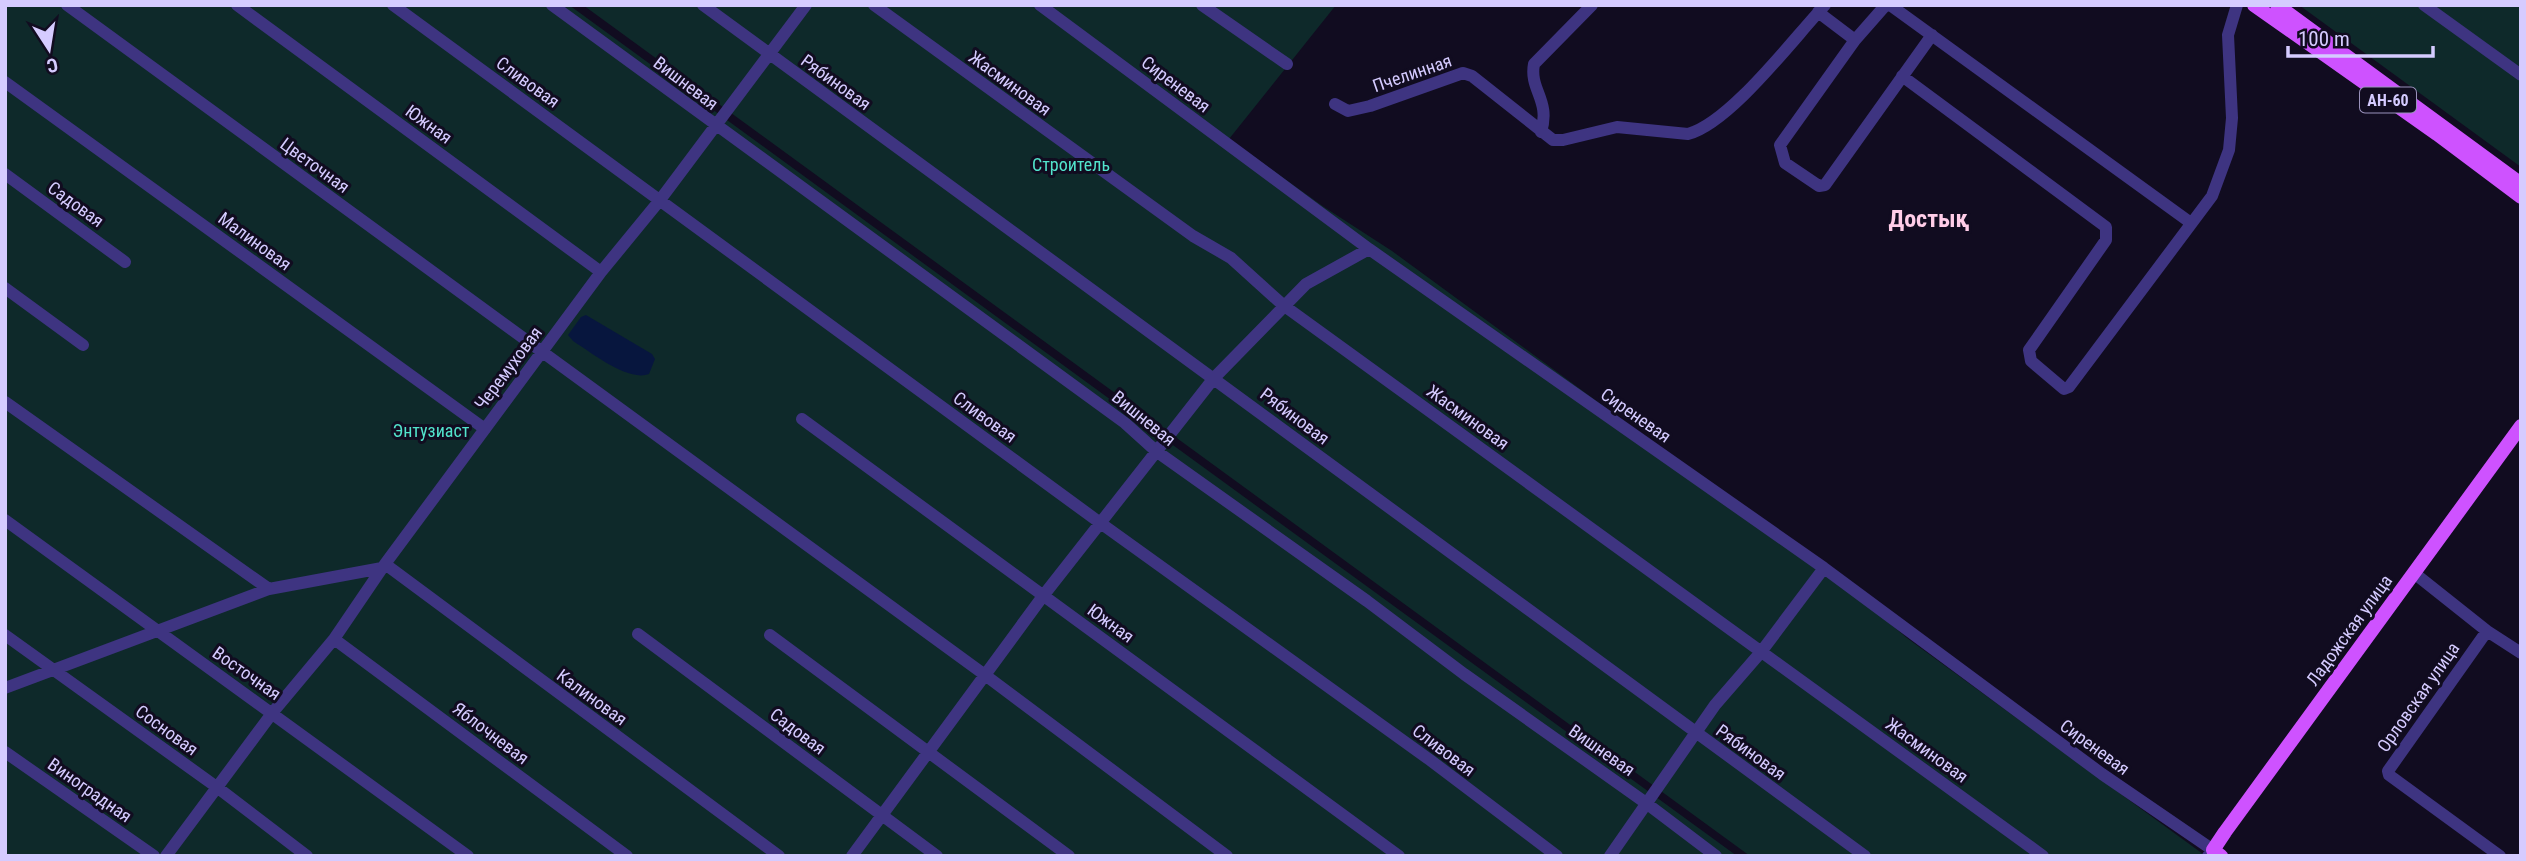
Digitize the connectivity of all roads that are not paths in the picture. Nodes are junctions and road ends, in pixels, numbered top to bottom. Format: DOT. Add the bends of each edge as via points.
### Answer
graph roads {
  1 [pos="67,5"];
  2 [pos="237,5"];
  3 [pos="393,5"];
  4 [pos="552,5"];
  5 [pos="703,5"];
  6 [pos="806,5"];
  7 [pos="874,5"];
  8 [pos="1040,5"];
  9 [pos="1202,5"];
  10 [pos="1592,5"];
  11 [pos="1890,5"];
  12 [pos="2237,5"];
  13 [pos="2254,5"];
  14 [pos="2277,5"];
  15 [pos="2424,5"];
  16 [pos="1821,9"];
  17 [pos="1932,36"];
  18 [pos="1855,40"];
  19 [pos="769,54"];
  20 [pos="1286,64"];
  21 [pos="2521,75"];
  22 [pos="1902,76"];
  23 [pos="5,82"];
  24 [pos="1335,104"];
  25 [pos="715,126"];
  26 [pos="1541,132"];
  27 [pos="5,174"];
  28 [pos="2521,184"];
  29 [pos="2521,197"];
  30 [pos="660,200"];
  31 [pos="2191,223"];
  32 [pos="1369,249"];
  33 [pos="125,261"];
  34 [pos="601,272"];
  35 [pos="5,288"];
  36 [pos="1283,305"];
  37 [pos="83,345"];
  38 [pos="541,353"];
  39 [pos="1214,378"];
  40 [pos="5,402"];
  41 [pos="802,419"];
  42 [pos="2521,426"];
  43 [pos="485,429"];
  44 [pos="1156,451"];
  45 [pos="5,520"];
  46 [pos="1099,523"];
  47 [pos="383,566"];
  48 [pos="1824,568"];
  49 [pos="2414,573"];
  50 [pos="269,589"];
  51 [pos="1044,596"];
  52 [pos="156,630"];
  53 [pos="2487,631"];
  54 [pos="638,634"];
  55 [pos="5,635"];
  56 [pos="770,635"];
  57 [pos="334,639"];
  58 [pos="1761,652"];
  59 [pos="2521,653"];
  60 [pos="53,670"];
  61 [pos="985,675"];
  62 [pos="5,688"];
  63 [pos="272,712"];
  64 [pos="1695,732"];
  65 [pos="929,751"];
  66 [pos="5,752"];
  67 [pos="218,788"];
  68 [pos="1646,803"];
  69 [pos="883,816"];
  70 [pos="2214,854"];
  71 [pos="154,856"];
  72 [pos="166,856"];
  73 [pos="307,856"];
  74 [pos="468,856"];
  75 [pos="626,856"];
  76 [pos="779,856"];
  77 [pos="852,856"];
  78 [pos="937,856"];
  79 [pos="1069,856"];
  80 [pos="1227,856"];
  81 [pos="1399,856"];
  82 [pos="1557,856"];
  83 [pos="1610,856"];
  84 [pos="1716,856"];
  85 [pos="1865,856"];
  86 [pos="2043,856"];
  87 [pos="2500,856"];
  1 -- 38 [label="street, Цветочная"];
  2 -- 34 [label="street, Южная"];
  3 -- 30 [label="street, Сливовая"];
  4 -- 25 [label="street, Вишневая"];
  5 -- 19 [label="street, Рябиновая"];
  6 -- 19 [label="street, Черемуховая"];
  7 -- 36 [label="street, Жасминовая" via="1192,236 1231,258"];
  8 -- 32 [label="street, Сиреневая"];
  9 -- 20 [label="street"];
  10 -- 26 [label="street" via="1534,64 1532,74 1545,113"];
  11 -- 17 [label="street"];
  11 -- 18 [label="street"];
  12 -- 31 [label="street" via="2228,35 2229,150 2212,196"];
  13 -- 29 [label="main road, АН-60"];
  14 -- 28 [label="main road"];
  15 -- 21 [label="street"];
  16 -- 18 [label="street"];
  16 -- 26 [label="street" via="1739,100 1700,131 1680,134 1617,127 1563,140"];
  17 -- 22 [label="street"];
  17 -- 31 [label="street"];
  18 -- 22 [label="street" via="1780,145 1785,163 1819,186 1825,185"];
  19 -- 25 [label="street, Черемуховая"];
  19 -- 39 [label="street, Рябиновая"];
  22 -- 31 [label="street" via="2106,228 2106,240 2029,350 2031,361 2064,388"];
  23 -- 43 [label="street, Малиновая"];
  24 -- 26 [label="street, Пчелинная" via="1348,111 1370,106 1463,73"];
  25 -- 30 [label="street, Черемуховая"];
  25 -- 44 [label="street, Вишневая" via="1125,423"];
  27 -- 33 [label="street, Садовая"];
  30 -- 34 [label="street, Черемуховая"];
  30 -- 46 [label="street, Сливовая"];
  32 -- 36 [label="street" via="1306,284"];
  32 -- 48 [label="street, Сиреневая"];
  34 -- 38 [label="street, Черемуховая"];
  35 -- 37 [label="street"];
  36 -- 39 [label="street"];
  36 -- 58 [label="street, Жасминовая"];
  38 -- 43 [label="street, Черемуховая"];
  38 -- 61 [label="street, Цветочная"];
  39 -- 44 [label="street"];
  39 -- 64 [label="street, Рябиновая"];
  40 -- 50 [label="street"];
  41 -- 51 [label="street, Южная"];
  42 -- 49 [label="main road, Ладожская улица"];
  43 -- 47 [label="street, Черемуховая"];
  44 -- 46 [label="street"];
  44 -- 68 [label="street, Вишневая"];
  45 -- 52 [label="street, Восточная"];
  46 -- 51 [label="street"];
  46 -- 82 [label="street, Сливовая"];
  47 -- 50 [label="street"];
  47 -- 57 [label="street, Черемуховая"];
  47 -- 76 [label="street, Калиновая"];
  48 -- 58 [label="street"];
  48 -- 70 [label="street, Сиреневая"];
  49 -- 53 [label="street"];
  49 -- 70 [label="main road, Ладожская улица"];
  50 -- 52 [label="street"];
  51 -- 61 [label="street"];
  51 -- 81 [label="street, Южная"];
  52 -- 60 [label="street"];
  52 -- 63 [label="street, Восточная"];
  53 -- 59 [label="street"];
  53 -- 87 [label="street, Орловская улица" via="2388,773"];
  54 -- 69 [label="street, Садовая"];
  55 -- 60 [label="street, Сосновая"];
  56 -- 65 [label="street"];
  57 -- 63 [label="street, Черемуховая"];
  57 -- 75 [label="street, Яблочневая"];
  58 -- 64 [label="street"];
  58 -- 86 [label="street, Жасминовая"];
  60 -- 62 [label="street"];
  60 -- 67 [label="street, Сосновая"];
  61 -- 65 [label="street"];
  61 -- 80 [label="street, Цветочная"];
  63 -- 67 [label="street, Черемуховая"];
  63 -- 74 [label="street, Восточная"];
  64 -- 68 [label="street"];
  64 -- 85 [label="street, Рябиновая"];
  65 -- 69 [label="street"];
  65 -- 79 [label="street"];
  66 -- 71 [label="street, Виноградная"];
  67 -- 72 [label="street, Черемуховая"];
  67 -- 73 [label="street, Сосновая"];
  68 -- 83 [label="street"];
  68 -- 84 [label="street, Вишневая"];
  69 -- 77 [label="street"];
  69 -- 78 [label="street, Садовая"];
}
